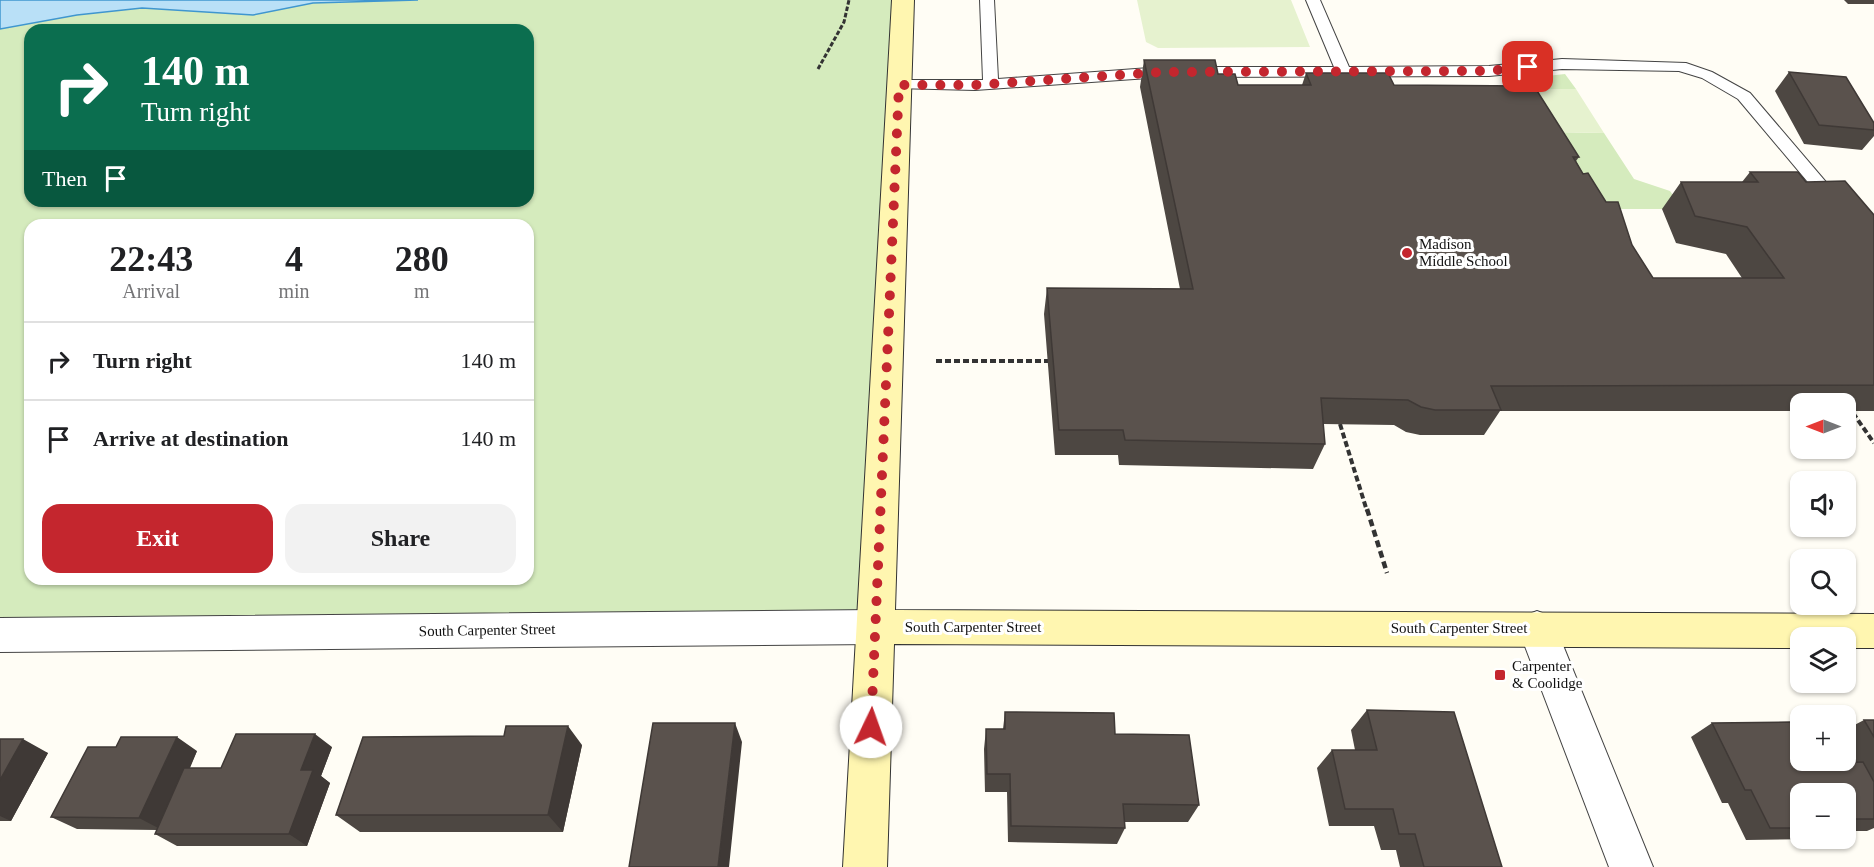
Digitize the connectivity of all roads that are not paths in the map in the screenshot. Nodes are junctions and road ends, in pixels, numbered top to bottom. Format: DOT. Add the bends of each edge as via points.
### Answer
graph roads {
  1 [pos="903,0"];
  2 [pos="987,0"];
  3 [pos="1313,0"];
  4 [pos="1343,71"];
  5 [pos="991,84"];
  6 [pos="899,85"];
  7 [pos="1843,213"];
  8 [pos="876,627"];
  9 [pos="1537,628"];
  10 [pos="1874,631"];
  11 [pos="0,635"];
  12 [pos="865,867"];
  13 [pos="1631,867"];
  1 -- 6 [label="main road"];
  2 -- 5 [label="lane"];
  3 -- 4 [label="lane"];
  4 -- 5 [label="lane" via="1155,72"];
  4 -- 7 [label="lane" via="1489,71 1562,64 1691,68 1744,96"];
  5 -- 6 [label="lane"];
  6 -- 8 [label="main road"];
  8 -- 9 [label="main road, South Carpenter Street"];
  8 -- 11 [label="street, South Carpenter Street"];
  8 -- 12 [label="main road"];
  9 -- 10 [label="main road, South Carpenter Street"];
  9 -- 13 [label="street"];
}
